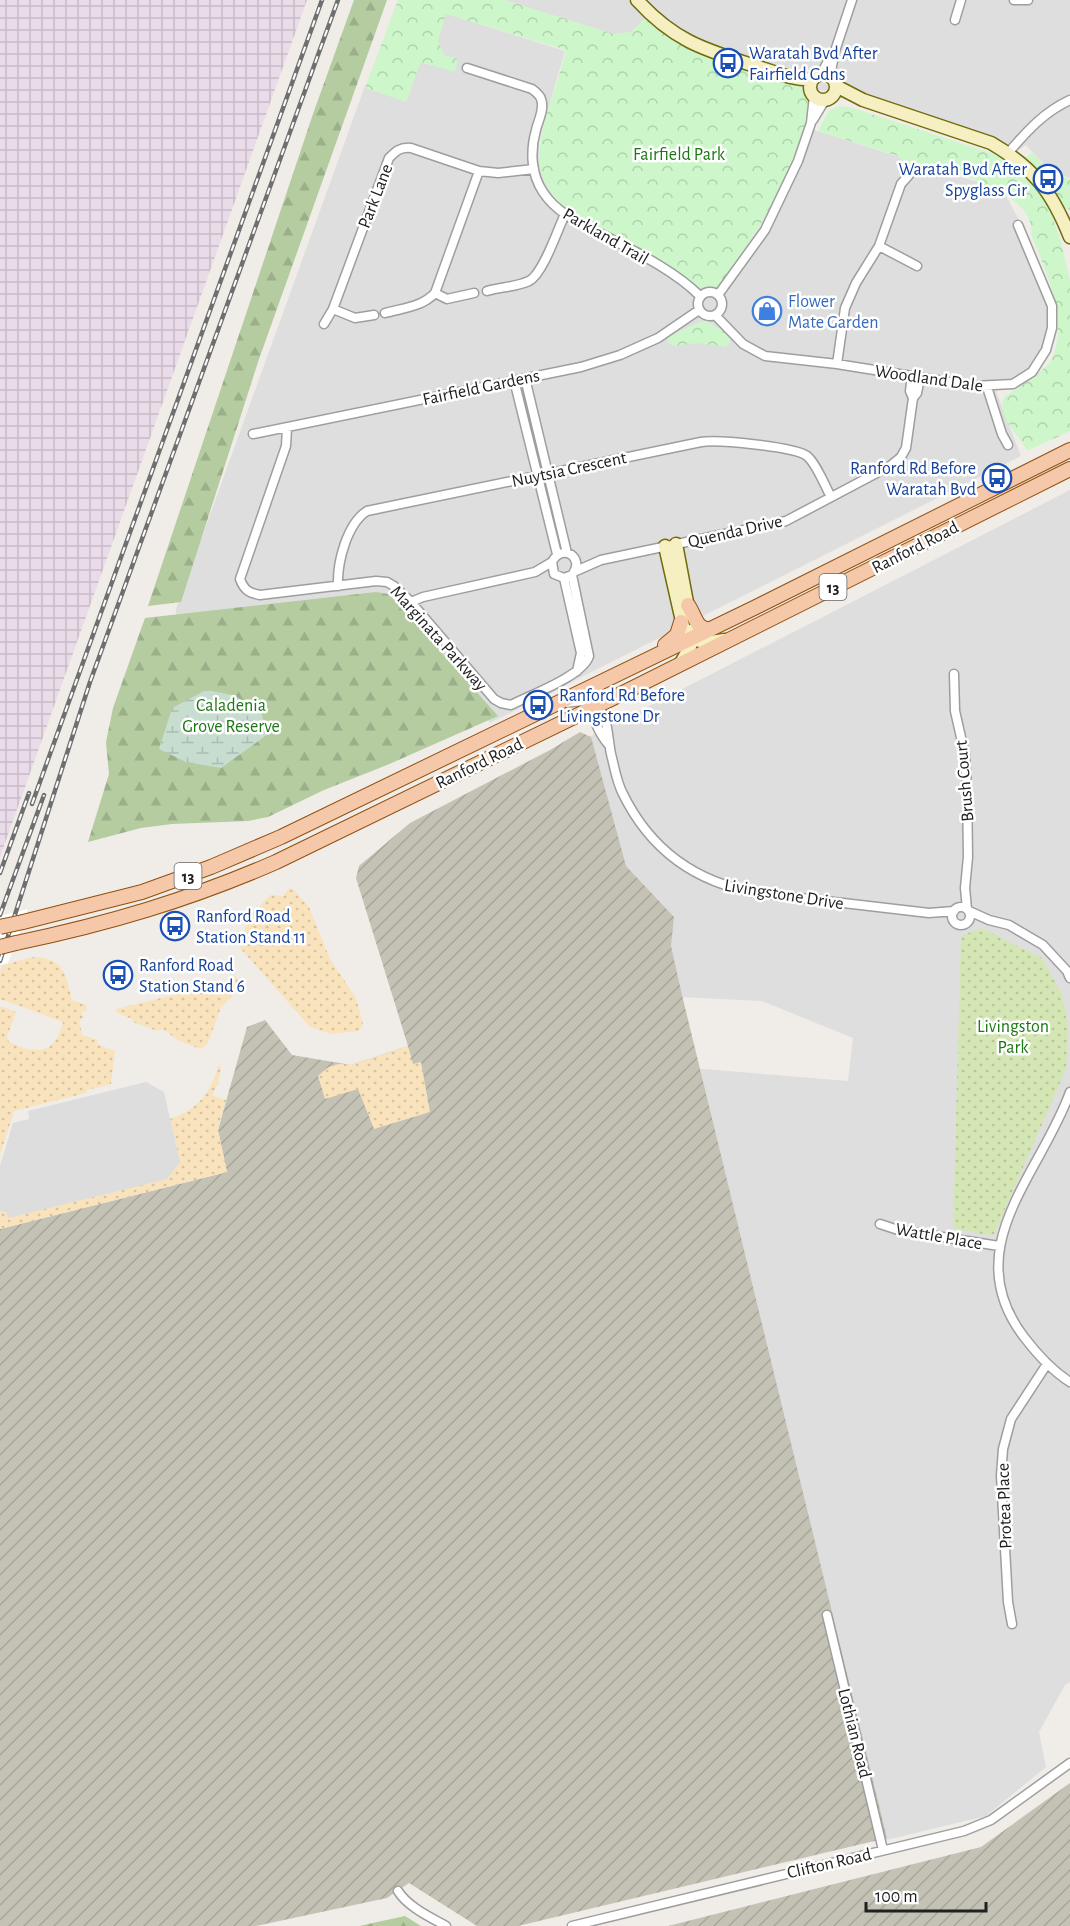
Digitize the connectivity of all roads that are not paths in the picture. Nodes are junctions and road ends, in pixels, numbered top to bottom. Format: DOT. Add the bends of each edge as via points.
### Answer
graph roads {
  1 [pos="637,0"];
  2 [pos="852,0"];
  3 [pos="961,0"];
  4 [pos="1014,0"];
  5 [pos="1028,0"];
  6 [pos="955,20"];
  7 [pos="467,68"];
  8 [pos="786,76"];
  9 [pos="825,79"];
  10 [pos="820,97"];
  11 [pos="863,100"];
  12 [pos="1070,100"];
  13 [pos="1008,153"];
  14 [pos="534,169"];
  15 [pos="478,171"];
  16 [pos="909,175"];
  17 [pos="565,214"];
  18 [pos="1018,225"];
  19 [pos="1070,239"];
  20 [pos="879,246"];
  21 [pos="917,266"];
  22 [pos="487,291"];
  23 [pos="435,293"];
  24 [pos="474,293"];
  25 [pos="718,295"];
  26 [pos="700,296"];
  27 [pos="333,309"];
  28 [pos="699,310"];
  29 [pos="385,313"];
  30 [pos="374,315"];
  31 [pos="715,315"];
  32 [pos="324,324"];
  33 [pos="837,364"];
  34 [pos="916,377"];
  35 [pos="525,378"];
  36 [pos="514,380"];
  37 [pos="987,387"];
  38 [pos="286,428"];
  39 [pos="253,434"];
  40 [pos="1008,445"];
  41 [pos="1070,450"];
  42 [pos="1070,469"];
  43 [pos="548,474"];
  44 [pos="538,476"];
  45 [pos="831,497"];
  46 [pos="670,545"];
  47 [pos="567,553"];
  48 [pos="555,558"];
  49 [pos="575,558"];
  50 [pos="601,560"];
  51 [pos="535,572"];
  52 [pos="554,574"];
  53 [pos="571,575"];
  54 [pos="338,586"];
  55 [pos="431,597"];
  56 [pos="411,602"];
  57 [pos="688,605"];
  58 [pos="419,613"];
  59 [pos="681,622"];
  60 [pos="711,629"];
  61 [pos="692,638"];
  62 [pos="728,640"];
  63 [pos="638,663"];
  64 [pos="681,663"];
  65 [pos="954,674"];
  66 [pos="605,679"];
  67 [pos="553,704"];
  68 [pos="594,709"];
  69 [pos="608,744"];
  70 [pos="962,909"];
  71 [pos="929,913"];
  72 [pos="989,920"];
  73 [pos="954,922"];
  74 [pos="966,924"];
  75 [pos="0,927"];
  76 [pos="0,947"];
  77 [pos="1070,978"];
  78 [pos="1070,1092"];
  79 [pos="880,1224"];
  80 [pos="999,1246"];
  81 [pos="1047,1364"];
  82 [pos="1070,1382"];
  83 [pos="826,1615"];
  84 [pos="1012,1624"];
  85 [pos="1070,1763"];
  86 [pos="883,1850"];
  87 [pos="398,1891"];
  88 [pos="446,1926"];
  89 [pos="572,1926"];
  1 -- 8 [label="street" via="657,21 688,42"];
  2 -- 9 [label="street"];
  3 -- 6 [label="street"];
  4 -- 5 [label="street"];
  7 -- 14 [label="street, Parkland Trail" via="539,94 542,109 532,153"];
  8 -- 9 [label="street"];
  8 -- 10 [label="street"];
  9 -- 10 [label="street" via="810,85"];
  9 -- 10 [label="street" via="835,93"];
  9 -- 11 [label="street"];
  10 -- 11 [label="street"];
  10 -- 25 [label="street" via="798,161 765,230"];
  11 -- 13 [label="street" via="992,143"];
  12 -- 13 [label="street" via="1043,116"];
  13 -- 19 [label="street" via="1045,187"];
  14 -- 15 [label="street, Park Lane"];
  14 -- 17 [label="street, Parkland Trail" via="543,192"];
  15 -- 23 [label="street"];
  15 -- 27 [label="street, Park Lane" via="411,148 395,151 389,158"];
  16 -- 20 [label="street" via="901,184"];
  17 -- 22 [label="street" via="532,279"];
  17 -- 26 [label="street, Parkland Trail" via="680,279"];
  18 -- 37 [label="street, Woodland Dale" via="1052,306 1053,328 1046,350 1032,372 1013,384"];
  20 -- 21 [label="street"];
  20 -- 33 [label="street" via="845,309"];
  23 -- 24 [label="street" via="447,299"];
  23 -- 29 [label="street" via="420,304"];
  25 -- 26 [label="street" via="708,292"];
  25 -- 31 [label="street" via="722,303"];
  26 -- 28 [label="street"];
  27 -- 30 [label="street" via="354,318"];
  27 -- 32 [label="street, Park Lane"];
  28 -- 31 [label="street" via="707,316"];
  28 -- 35 [label="street, Fairfield Gardens" via="658,338 620,355"];
  31 -- 33 [label="street, Woodland Dale" via="743,344 765,356"];
  33 -- 34 [label="street, Woodland Dale"];
  34 -- 37 [label="street, Woodland Dale"];
  34 -- 45 [label="street, Quenda Drive" via="910,391 913,398 902,457"];
  35 -- 36 [label="street, Fairfield Gardens"];
  35 -- 43 [label="street"];
  36 -- 38 [label="street, Fairfield Gardens"];
  36 -- 44 [label="street"];
  37 -- 40 [label="street"];
  38 -- 39 [label="street, Fairfield Gardens"];
  38 -- 54 [label="street, Marginata Parkway" via="286,446 240,579 244,588 260,595"];
  41 -- 60 [label="main road, Ranford Road / 13"];
  42 -- 62 [label="main road, Ranford Road / 13"];
  43 -- 44 [label="street, Nuytsia Crescent"];
  43 -- 45 [label="street, Nuytsia Crescent" via="701,442 724,441 800,452 811,460"];
  43 -- 47 [label="street"];
  44 -- 48 [label="street"];
  44 -- 54 [label="street, Nuytsia Crescent" via="367,511 353,526 339,563"];
  45 -- 46 [label="street, Quenda Drive" via="786,521"];
  46 -- 50 [label="street, Quenda Drive"];
  46 -- 57 [label="street"];
  46 -- 59 [label="street"];
  47 -- 48 [label="street"];
  47 -- 49 [label="street"];
  48 -- 51 [label="street"];
  48 -- 52 [label="street"];
  49 -- 50 [label="street, Quenda Drive"];
  49 -- 53 [label="street, Marginata Parkway" via="577,564"];
  50 -- 53 [label="street, Quenda Drive"];
  51 -- 52 [label="street"];
  51 -- 55 [label="street"];
  52 -- 53 [label="street"];
  53 -- 58 [label="street, Marginata Parkway" via="581,653 577,672 511,705 494,699"];
  54 -- 56 [label="street, Marginata Parkway" via="387,582"];
  55 -- 56 [label="street"];
  55 -- 58 [label="street"];
  56 -- 58 [label="street, Marginata Parkway"];
  57 -- 60 [label="main road" via="697,624"];
  57 -- 61 [label="street"];
  59 -- 61 [label="street"];
  59 -- 63 [label="main road" via="673,640"];
  60 -- 61 [label="main road, Ranford Road / 13"];
  61 -- 62 [label="street"];
  61 -- 63 [label="main road, Ranford Road / 13"];
  61 -- 64 [label="street"];
  62 -- 64 [label="main road, Ranford Road / 13"];
  63 -- 66 [label="main road, Ranford Road / 13"];
  64 -- 68 [label="main road, Ranford Road / 13"];
  65 -- 70 [label="street, Brush Court" via="955,711 965,755 967,789 968,857"];
  66 -- 67 [label="main road, Ranford Road / 13"];
  66 -- 68 [label="street" via="598,689"];
  67 -- 68 [label="street" via="582,701"];
  67 -- 75 [label="main road, Ranford Road / 13, bridge" via="221,864 142,892"];
  68 -- 69 [label="street, Livingstone Drive" via="600,735"];
  68 -- 69 [label="street, Livingstone Drive" via="604,714"];
  68 -- 76 [label="main road, Ranford Road / 13, bridge" via="221,886 147,911"];
  69 -- 71 [label="street, Livingstone Drive" via="621,792 638,820 652,839 689,870 737,890"];
  70 -- 71 [label="street, Livingstone Drive"];
  70 -- 72 [label="street, Livingstone Drive"];
  70 -- 73 [label="street" via="952,919"];
  70 -- 74 [label="street" via="970,918"];
  71 -- 73 [label="street, Livingstone Drive"];
  72 -- 74 [label="street, Livingstone Drive"];
  72 -- 77 [label="street, Livingstone Drive" via="1010,925 1043,945"];
  73 -- 74 [label="street, Livingstone Drive"];
  78 -- 80 [label="street" via="1011,1208"];
  79 -- 80 [label="street, Wattle Place"];
  80 -- 81 [label="street" via="1001,1284 1012,1322"];
  81 -- 82 [label="street"];
  81 -- 84 [label="street, Protea Place" via="1011,1419 1003,1449 1001,1476"];
  83 -- 86 [label="street, Lothian Road"];
  85 -- 86 [label="street, Clifton Road" via="991,1820 964,1831"];
  86 -- 89 [label="street, Clifton Road"];
  87 -- 88 [label="street"];
}
